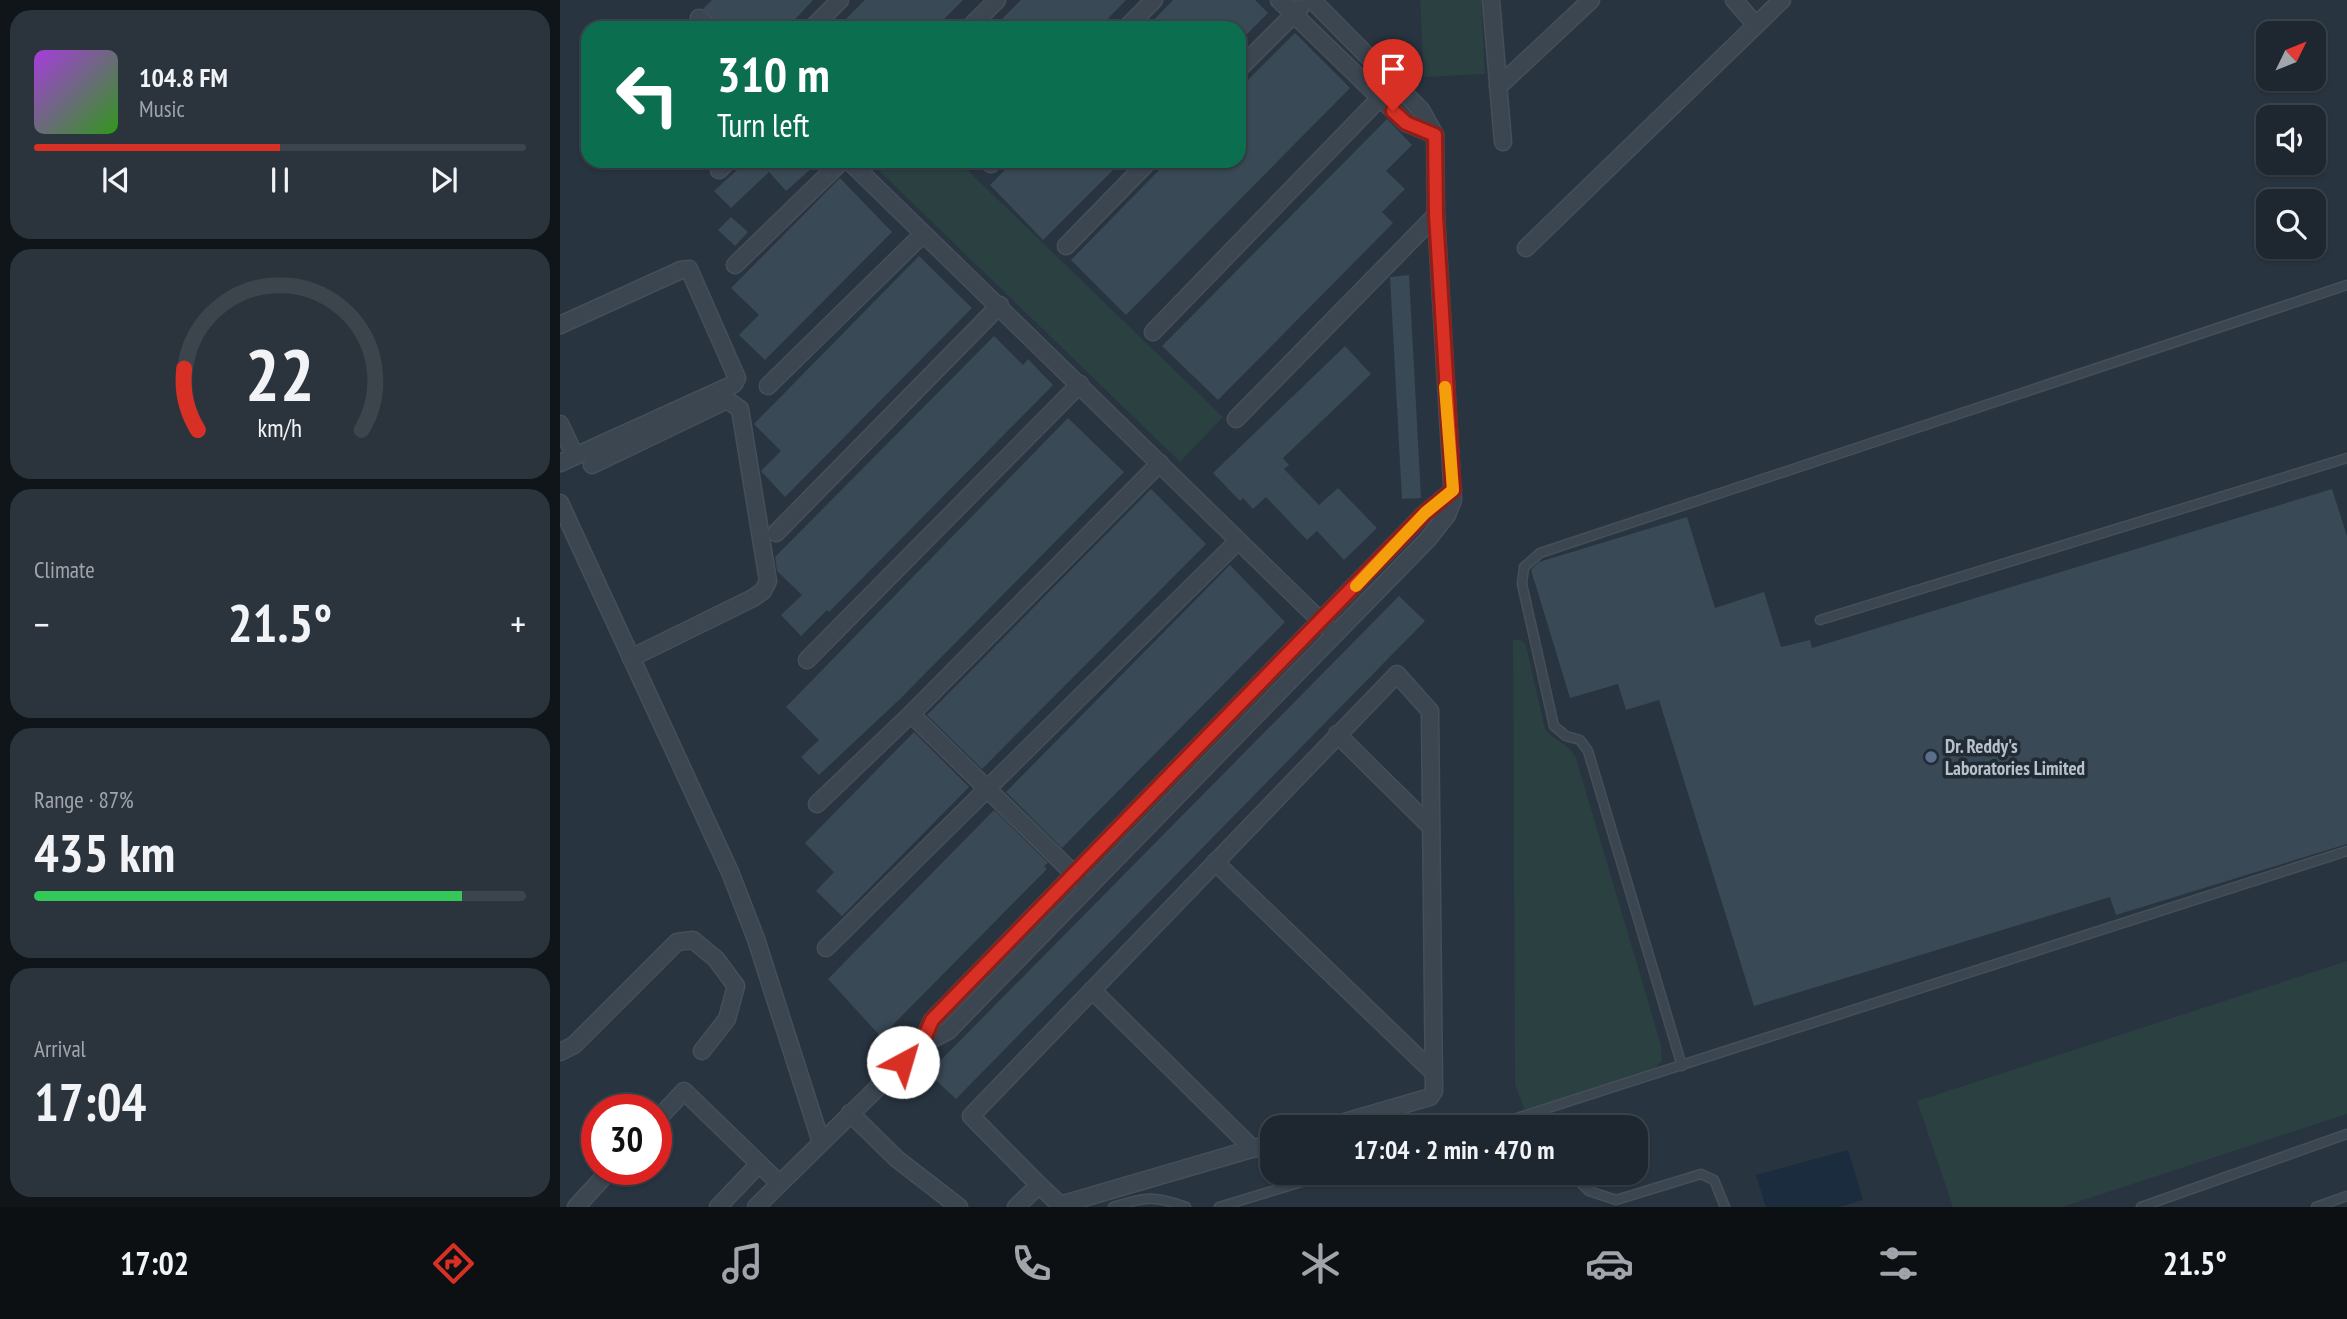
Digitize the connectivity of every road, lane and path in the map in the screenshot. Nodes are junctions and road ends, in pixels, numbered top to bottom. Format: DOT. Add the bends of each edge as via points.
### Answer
graph roads {
  1 [pos="840,0"];
  2 [pos="997,0"];
  3 [pos="1154,0"];
  4 [pos="1279,0"];
  5 [pos="1311,0"];
  6 [pos="1491,0"];
  7 [pos="1591,0"];
  8 [pos="1734,0"];
  9 [pos="1782,0"];
  10 [pos="1293,14"];
  11 [pos="819,21"];
  12 [pos="976,21"];
  13 [pos="1133,21"];
  14 [pos="1756,25"];
  15 [pos="1246,62"];
  16 [pos="1498,87"];
  17 [pos="1380,98"];
  18 [pos="1435,135"];
  19 [pos="1503,142"];
  20 [pos="835,168"];
  21 [pos="856,168"];
  22 [pos="1142,168"];
  23 [pos="1436,215"];
  24 [pos="922,235"];
  25 [pos="1066,246"];
  26 [pos="1526,248"];
  27 [pos="735,265"];
  28 [pos="2347,285"];
  29 [pos="1000,305"];
  30 [pos="560,325"];
  31 [pos="1153,332"];
  32 [pos="1080,384"];
  33 [pos="768,386"];
  34 [pos="1236,419"];
  35 [pos="560,424"];
  36 [pos="2347,458"];
  37 [pos="567,459"];
  38 [pos="1160,463"];
  39 [pos="592,465"];
  40 [pos="1453,490"];
  41 [pos="560,503"];
  42 [pos="776,533"];
  43 [pos="1238,541"];
  44 [pos="1820,620"];
  45 [pos="1322,622"];
  46 [pos="1334,634"];
  47 [pos="631,657"];
  48 [pos="807,660"];
  49 [pos="912,714"];
  50 [pos="1338,734"];
  51 [pos="990,789"];
  52 [pos="817,804"];
  53 [pos="1431,827"];
  54 [pos="2347,851"];
  55 [pos="1215,862"];
  56 [pos="1074,873"];
  57 [pos="1089,889"];
  58 [pos="827,948"];
  59 [pos="1092,990"];
  60 [pos="921,1045"];
  61 [pos="702,1051"];
  62 [pos="560,1052"];
  63 [pos="1682,1066"];
  64 [pos="1433,1072"];
  65 [pos="672,1104"];
  66 [pos="1546,1110"];
  67 [pos="850,1113"];
  68 [pos="1368,1115"];
  69 [pos="1529,1115"];
  70 [pos="1547,1115"];
  71 [pos="2347,1134"];
  72 [pos="821,1142"];
  73 [pos="1260,1147"];
  74 [pos="1253,1149"];
  75 [pos="759,1164"];
  76 [pos="779,1183"];
  77 [pos="596,1185"];
  78 [pos="1039,1185"];
  79 [pos="1292,1185"];
  80 [pos="1583,1185"];
  81 [pos="2347,1196"];
  82 [pos="576,1207"];
  83 [pos="718,1207"];
  84 [pos="756,1207"];
  85 [pos="958,1207"];
  86 [pos="1016,1207"];
  87 [pos="1113,1207"];
  88 [pos="1186,1207"];
  89 [pos="1219,1207"];
  90 [pos="1725,1207"];
  91 [pos="2141,1207"];
  92 [pos="2316,1207"];
  1 -- 11 [label="street"];
  2 -- 12 [label="street"];
  3 -- 13 [label="street"];
  4 -- 10 [label="street"];
  5 -- 10 [label="street"];
  5 -- 18 [label="street" via="1422,110"];
  6 -- 16 [label="street"];
  7 -- 16 [label="street"];
  8 -- 14 [label="street"];
  9 -- 14 [label="street"];
  10 -- 15 [label="street"];
  10 -- 17 [label="street"];
  14 -- 26 [label="street"];
  16 -- 19 [label="street"];
  17 -- 18 [label="street" via="1406,123"];
  17 -- 31 [label="street"];
  18 -- 23 [label="street"];
  20 -- 27 [label="street"];
  21 -- 24 [label="street"];
  22 -- 25 [label="street"];
  23 -- 34 [label="street"];
  23 -- 40 [label="street"];
  24 -- 29 [label="street"];
  24 -- 33 [label="street"];
  28 -- 63 [label="lane" via="1540,553 1524,567 1522,584 1555,726 1580,740 1588,751"];
  29 -- 32 [label="street"];
  29 -- 42 [label="street"];
  30 -- 37 [label="street" via="689,269 737,379"];
  32 -- 38 [label="street"];
  32 -- 48 [label="street"];
  35 -- 37 [label="street"];
  36 -- 44 [label="lane"];
  38 -- 43 [label="street"];
  38 -- 49 [label="street"];
  39 -- 47 [label="street" via="727,401 740,409 768,581 764,591"];
  40 -- 45 [label="street" via="1425,513"];
  40 -- 46 [label="street" via="1447,515 1428,539"];
  41 -- 47 [label="street"];
  43 -- 45 [label="street"];
  43 -- 51 [label="street"];
  45 -- 46 [label="street"];
  45 -- 56 [label="street"];
  46 -- 57 [label="street"];
  47 -- 72 [label="street" via="730,872"];
  49 -- 51 [label="street"];
  49 -- 52 [label="street"];
  50 -- 53 [label="street"];
  50 -- 53 [label="street" via="1397,674 1430,711"];
  50 -- 55 [label="street"];
  51 -- 56 [label="street"];
  51 -- 58 [label="street"];
  53 -- 64 [label="street"];
  54 -- 63 [label="lane"];
  55 -- 59 [label="street"];
  55 -- 64 [label="street"];
  56 -- 57 [label="street"];
  56 -- 60 [label="street" via="932,1020"];
  57 -- 60 [label="street" via="947,1031"];
  59 -- 74 [label="street"];
  59 -- 78 [label="street" via="971,1116"];
  60 -- 67 [label="street"];
  61 -- 62 [label="street" via="727,1020 736,986 716,958 694,940 677,942 574,1045"];
  63 -- 66 [label="lane"];
  64 -- 68 [label="street" via="1430,1097"];
  65 -- 75 [label="street" via="684,1091"];
  66 -- 69 [label="lane"];
  66 -- 70 [label="lane"];
  67 -- 72 [label="street"];
  67 -- 85 [label="street" via="897,1159"];
  71 -- 91 [label="lane"];
  72 -- 76 [label="street"];
  73 -- 74 [label="street"];
  74 -- 78 [label="street" via="1063,1204"];
  75 -- 76 [label="street"];
  75 -- 83 [label="street"];
  76 -- 84 [label="street"];
  77 -- 82 [label="street"];
  78 -- 86 [label="street"];
  79 -- 89 [label="lane"];
  80 -- 90 [label="lane" via="1616,1200 1702,1174 1714,1180"];
  81 -- 92 [label="lane"];
  87 -- 88 [label="lane" via="1147,1196"];
}
